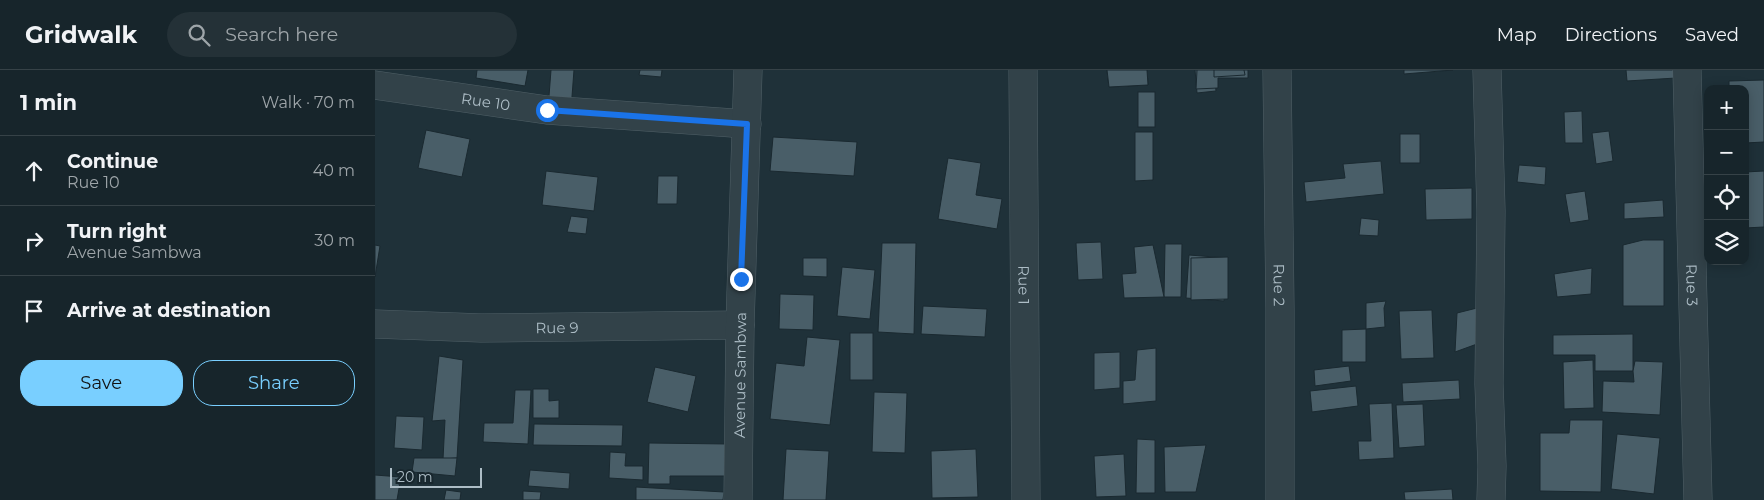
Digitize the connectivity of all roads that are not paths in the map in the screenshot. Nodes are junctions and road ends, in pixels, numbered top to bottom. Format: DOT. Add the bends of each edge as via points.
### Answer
graph roads {
  1 [pos="749,70"];
  2 [pos="1023,70"];
  3 [pos="1277,70"];
  4 [pos="1487,70"];
  5 [pos="1687,70"];
  6 [pos="375,85"];
  7 [pos="747,124"];
  8 [pos="375,324"];
  9 [pos="740,325"];
  10 [pos="739,500"];
  11 [pos="1026,500"];
  12 [pos="1280,500"];
  13 [pos="1491,500"];
  14 [pos="1698,500"];
  1 -- 7 [label="street, Avenue Sambwa"];
  2 -- 11 [label="street, Rue 1"];
  3 -- 12 [label="street, Rue 2"];
  4 -- 13 [label="street" via="1491,211"];
  5 -- 14 [label="street, Rue 3"];
  6 -- 7 [label="street, Rue 10" via="547,110"];
  7 -- 9 [label="street, Avenue Sambwa"];
  8 -- 9 [label="street, Rue 9" via="481,328"];
  9 -- 10 [label="street, Avenue Sambwa"];
}
